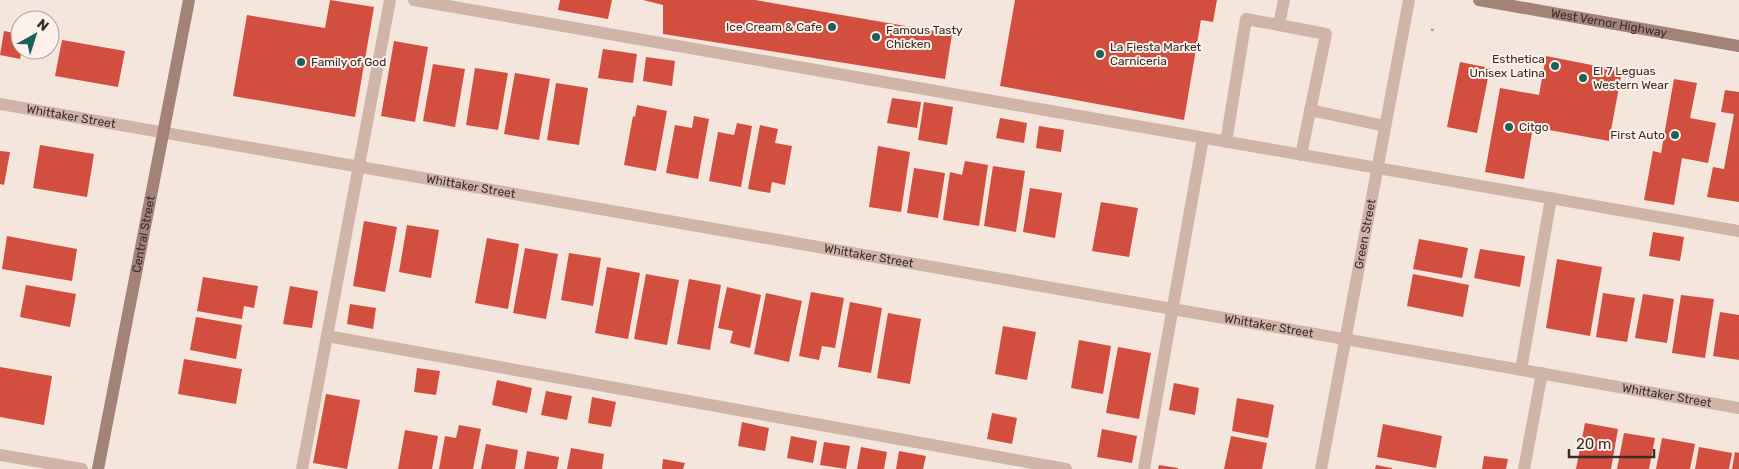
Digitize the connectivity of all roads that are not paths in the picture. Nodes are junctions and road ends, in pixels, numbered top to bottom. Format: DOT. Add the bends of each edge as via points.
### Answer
graph roads {
  1 [pos="189,0"];
  2 [pos="390,0"];
  3 [pos="414,0"];
  4 [pos="1284,0"];
  5 [pos="1409,0"];
  6 [pos="1479,0"];
  7 [pos="1493,1"];
  8 [pos="1278,25"];
  9 [pos="1739,46"];
  10 [pos="0,104"];
  11 [pos="1310,110"];
  12 [pos="1385,126"];
  13 [pos="163,132"];
  14 [pos="1203,138"];
  15 [pos="1226,142"];
  16 [pos="1301,155"];
  17 [pos="358,166"];
  18 [pos="1377,168"];
  19 [pos="1551,198"];
  20 [pos="1739,231"];
  21 [pos="1172,309"];
  22 [pos="327,336"];
  23 [pos="1346,339"];
  24 [pos="1521,370"];
  25 [pos="1542,373"];
  26 [pos="1739,408"];
  27 [pos="0,455"];
  28 [pos="82,469"];
  29 [pos="98,469"];
  30 [pos="302,469"];
  31 [pos="1066,469"];
  32 [pos="1144,469"];
  33 [pos="1321,469"];
  34 [pos="1524,469"];
  1 -- 13 [label="street, Central Street"];
  2 -- 17 [label="street"];
  3 -- 14 [label="street"];
  4 -- 8 [label="street"];
  5 -- 12 [label="street, Green Street"];
  6 -- 7 [label="street, West Vernor Highway"];
  7 -- 9 [label="street, West Vernor Highway"];
  8 -- 11 [label="street" via="1326,34"];
  8 -- 15 [label="street" via="1246,19"];
  10 -- 13 [label="street, Whittaker Street"];
  11 -- 12 [label="street"];
  11 -- 16 [label="street"];
  12 -- 18 [label="street, Green Street"];
  13 -- 17 [label="street, Whittaker Street"];
  13 -- 29 [label="street, Central Street"];
  14 -- 15 [label="street"];
  14 -- 21 [label="street"];
  15 -- 16 [label="street"];
  16 -- 18 [label="street"];
  17 -- 21 [label="street, Whittaker Street"];
  17 -- 22 [label="street"];
  18 -- 19 [label="street"];
  18 -- 23 [label="street, Green Street"];
  19 -- 20 [label="street"];
  19 -- 24 [label="street"];
  21 -- 23 [label="street, Whittaker Street"];
  21 -- 32 [label="street"];
  22 -- 30 [label="street"];
  22 -- 31 [label="street"];
  23 -- 24 [label="street, Whittaker Street"];
  23 -- 33 [label="street, Green Street"];
  24 -- 25 [label="street, Whittaker Street"];
  25 -- 26 [label="street, Whittaker Street"];
  25 -- 34 [label="street"];
  27 -- 28 [label="street"];
}
